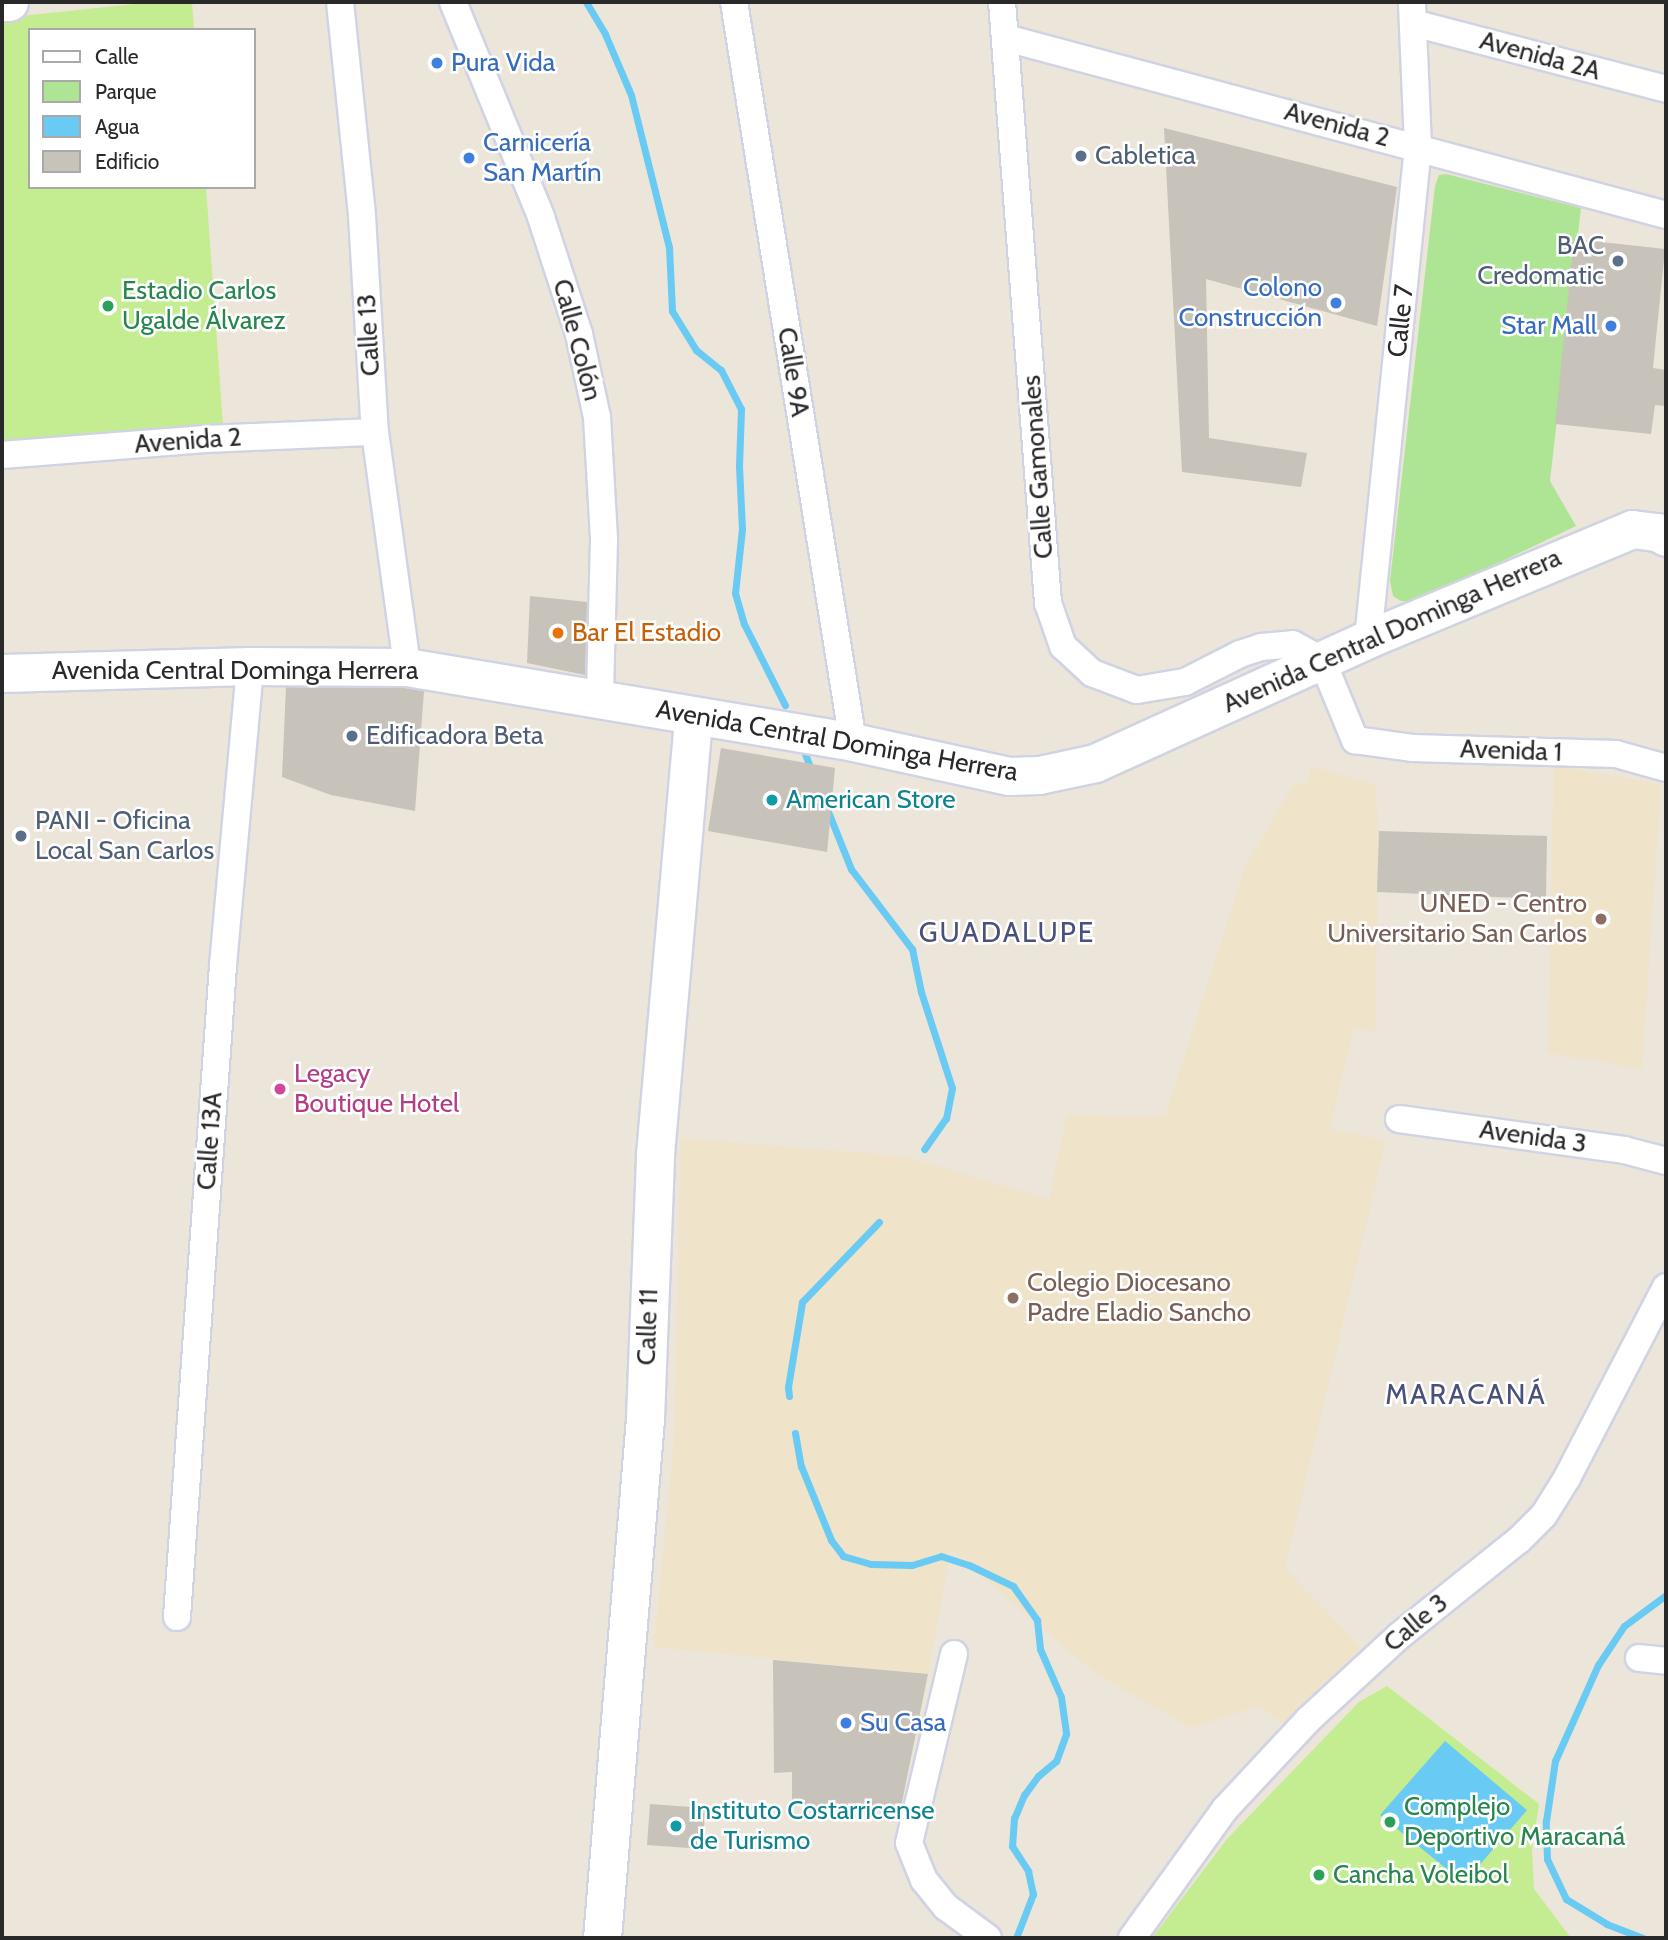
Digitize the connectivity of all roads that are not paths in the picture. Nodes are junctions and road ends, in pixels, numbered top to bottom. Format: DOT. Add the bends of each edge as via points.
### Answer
graph roads {
  1 [pos="2,2"];
  2 [pos="9,2"];
  3 [pos="340,2"];
  4 [pos="453,2"];
  5 [pos="734,2"];
  6 [pos="1002,2"];
  7 [pos="1412,12"];
  8 [pos="1006,38"];
  9 [pos="1666,89"];
  10 [pos="1419,147"];
  11 [pos="1666,215"];
  12 [pos="375,432"];
  13 [pos="2,455"];
  14 [pos="1663,527"];
  15 [pos="1368,639"];
  16 [pos="1322,660"];
  17 [pos="250,666"];
  18 [pos="407,667"];
  19 [pos="2,673"];
  20 [pos="600,698"];
  21 [pos="693,716"];
  22 [pos="853,741"];
  23 [pos="1666,768"];
  24 [pos="1399,1119"];
  25 [pos="1666,1161"];
  26 [pos="1666,1287"];
  27 [pos="177,1617"];
  28 [pos="954,1654"];
  29 [pos="1639,1658"];
  30 [pos="1666,1661"];
  31 [pos="602,1938"];
  32 [pos="988,1938"];
  33 [pos="1132,1938"];
  1 -- 2 [label="main road"];
  3 -- 12 [label="street, Calle 13" via="362,216"];
  4 -- 20 [label="street, Calle Colón" via="541,217 579,334 597,417 604,540"];
  5 -- 22 [label="street, Calle 9A"];
  6 -- 8 [label="street, Calle Gamonales"];
  7 -- 9 [label="street, Avenida 2A"];
  7 -- 10 [label="street, Calle 7"];
  8 -- 10 [label="street, Avenida 2"];
  8 -- 16 [label="street, Calle Gamonales" via="1048,603 1063,646 1092,674 1137,691 1185,682 1261,647 1293,644"];
  10 -- 11 [label="street, Avenida 2"];
  10 -- 15 [label="street, Calle 7"];
  12 -- 13 [label="street, Avenida 2"];
  12 -- 18 [label="street, Calle 13"];
  14 -- 15 [label="main road, Avenida Central Dominga Herrera" via="1632,529"];
  15 -- 16 [label="main road, Avenida Central Dominga Herrera"];
  16 -- 22 [label="main road, Avenida Central Dominga Herrera" via="1095,763 1039,775 1009,776"];
  16 -- 23 [label="street, Avenida 1" via="1355,740 1413,748 1616,754"];
  17 -- 18 [label="main road, Avenida Central Dominga Herrera"];
  17 -- 19 [label="main road, Avenida Central Dominga Herrera"];
  17 -- 27 [label="street, Calle 13A" via="223,965"];
  18 -- 20 [label="main road, Avenida Central Dominga Herrera"];
  20 -- 21 [label="main road, Avenida Central Dominga Herrera"];
  21 -- 22 [label="main road, Avenida Central Dominga Herrera"];
  21 -- 31 [label="main road, Calle 11" via="655,1154 645,1418"];
  24 -- 25 [label="street, Avenida 3" via="1624,1150"];
  26 -- 33 [label="street, Calle 3" via="1544,1515 1520,1540 1399,1636 1308,1720 1225,1809"];
  28 -- 32 [label="street" via="908,1843 923,1880 946,1907"];
  29 -- 30 [label="street"];
}
